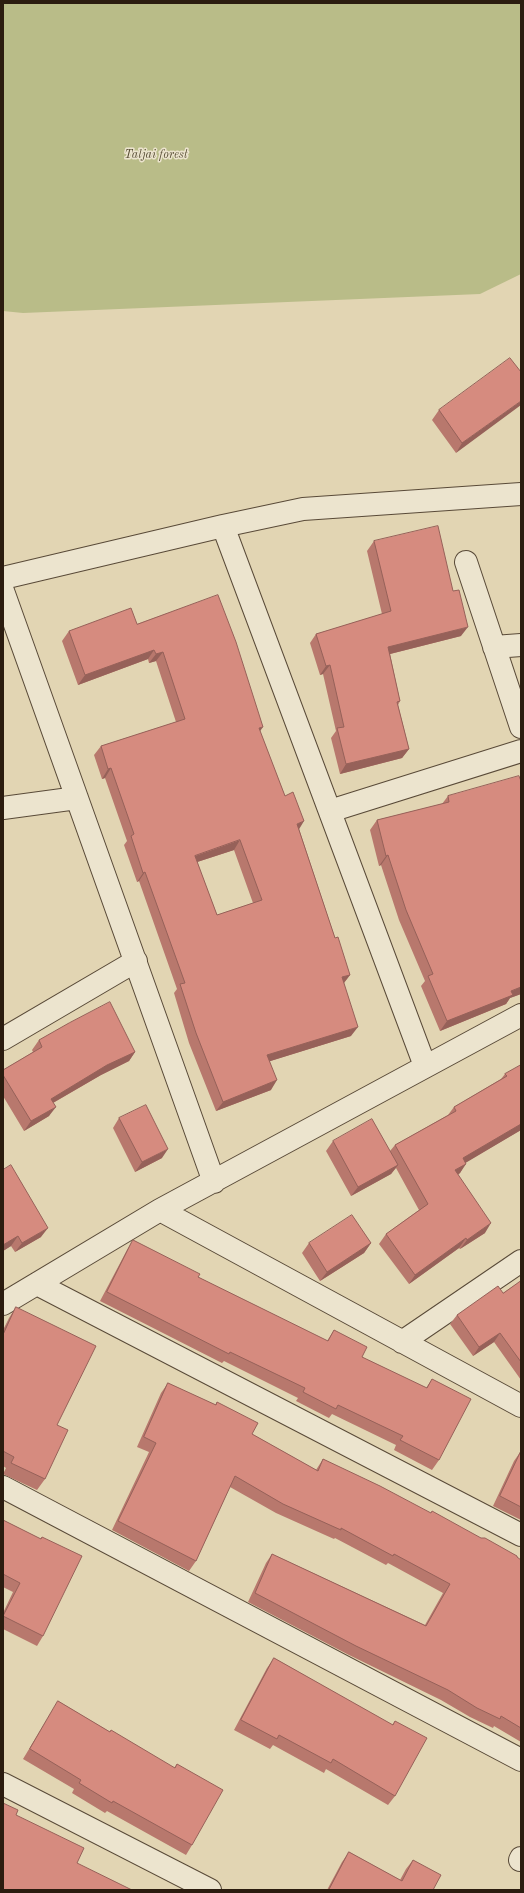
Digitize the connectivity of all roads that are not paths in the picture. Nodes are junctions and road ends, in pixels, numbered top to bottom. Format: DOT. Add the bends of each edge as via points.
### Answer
graph roads {
  1 [pos="521,494"];
  2 [pos="223,526"];
  3 [pos="466,562"];
  4 [pos="3,578"];
  5 [pos="3,591"];
  6 [pos="521,645"];
  7 [pos="494,647"];
  8 [pos="521,727"];
  9 [pos="521,751"];
  10 [pos="77,798"];
  11 [pos="3,808"];
  12 [pos="330,811"];
  13 [pos="136,961"];
  14 [pos="521,1015"];
  15 [pos="3,1039"];
  16 [pos="425,1066"];
  17 [pos="214,1182"];
  18 [pos="160,1210"];
  19 [pos="521,1261"];
  20 [pos="37,1284"];
  21 [pos="3,1304"];
  22 [pos="402,1342"];
  23 [pos="521,1406"];
  24 [pos="3,1487"];
  25 [pos="521,1535"];
  26 [pos="521,1760"];
  27 [pos="3,1784"];
  28 [pos="210,1890"];
  1 -- 2 [label="street" via="303,509"];
  2 -- 4 [label="street"];
  2 -- 12 [label="street"];
  3 -- 7 [label="street"];
  5 -- 10 [label="street"];
  6 -- 7 [label="street"];
  7 -- 8 [label="street"];
  9 -- 12 [label="street"];
  10 -- 11 [label="street"];
  10 -- 13 [label="street"];
  12 -- 16 [label="street"];
  13 -- 15 [label="street"];
  13 -- 17 [label="street"];
  14 -- 16 [label="street"];
  16 -- 17 [label="street"];
  17 -- 18 [label="street"];
  18 -- 20 [label="street"];
  18 -- 22 [label="street"];
  19 -- 22 [label="street"];
  20 -- 21 [label="street"];
  20 -- 25 [label="street"];
  22 -- 23 [label="street"];
  24 -- 26 [label="street"];
  27 -- 28 [label="street"];
}
